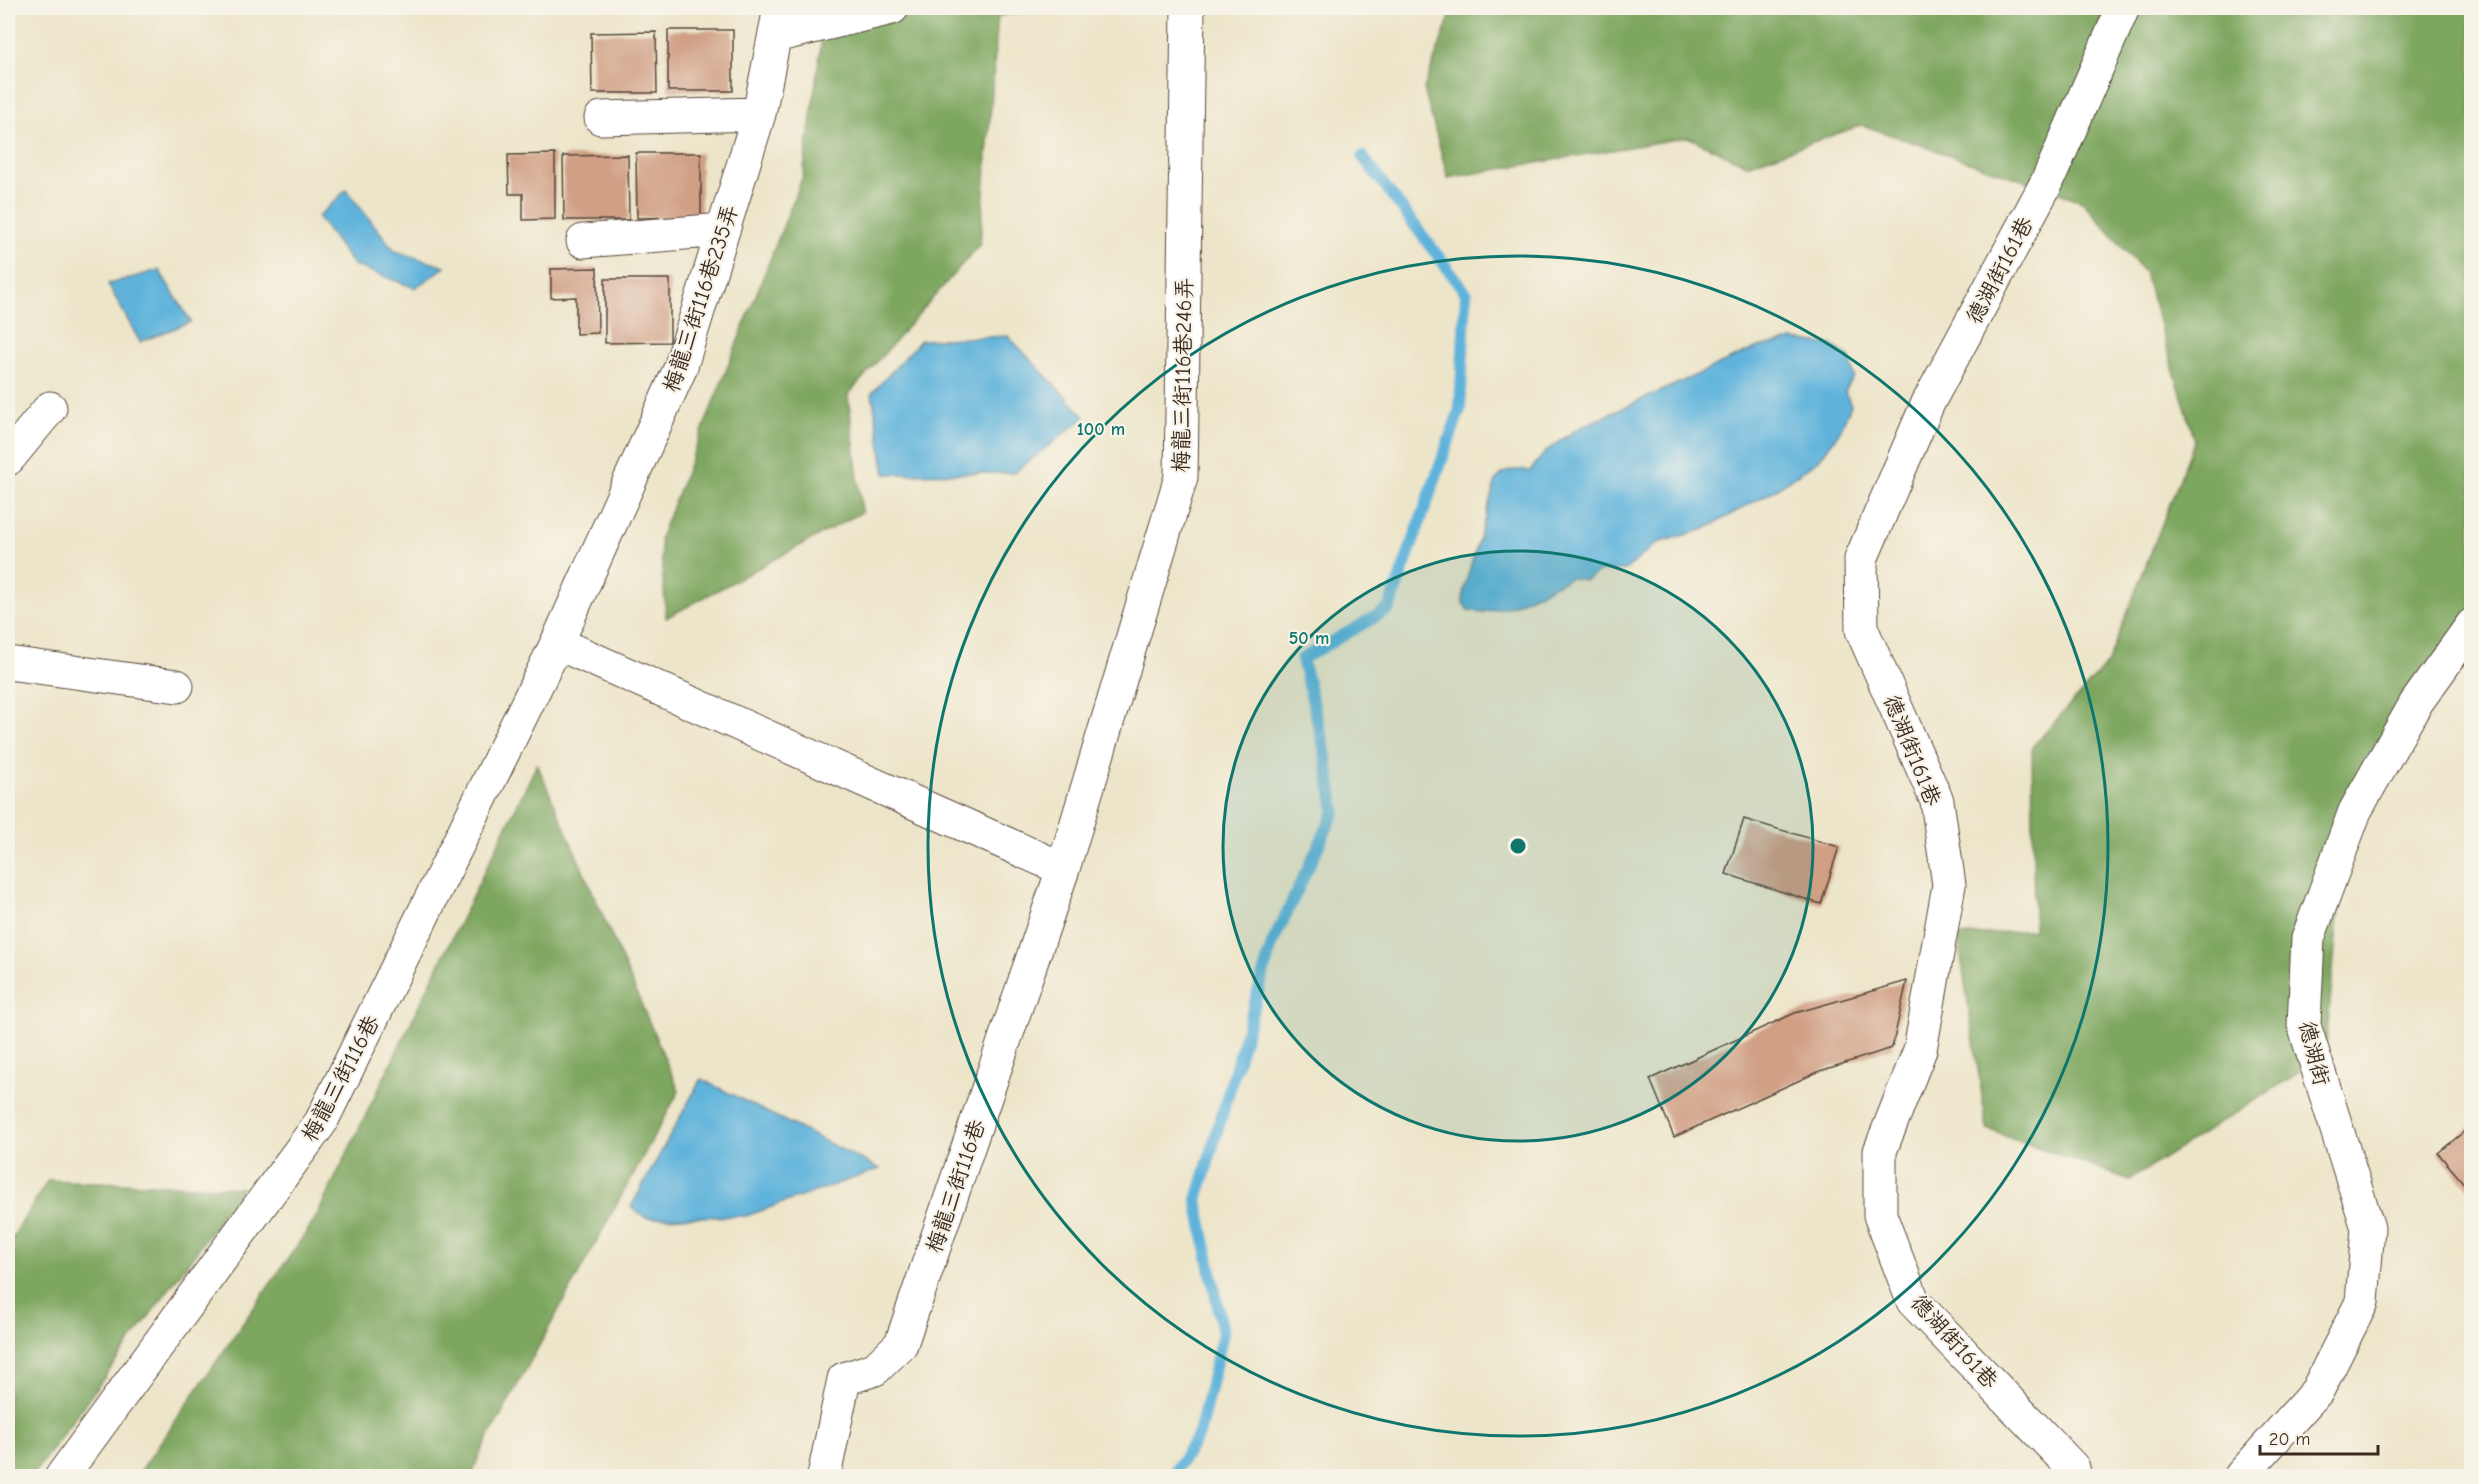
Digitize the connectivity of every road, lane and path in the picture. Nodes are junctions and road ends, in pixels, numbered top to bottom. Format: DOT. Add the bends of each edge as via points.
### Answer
graph roads {
  1 [pos="892,8"];
  2 [pos="1188,8"];
  3 [pos="2123,8"];
  4 [pos="778,22"];
  5 [pos="759,114"];
  6 [pos="601,118"];
  7 [pos="723,230"];
  8 [pos="583,242"];
  9 [pos="50,408"];
  10 [pos="8,459"];
  11 [pos="2472,625"];
  12 [pos="557,643"];
  13 [pos="8,663"];
  14 [pos="177,686"];
  15 [pos="1063,869"];
  16 [pos="62,1476"];
  17 [pos="824,1476"];
  18 [pos="2074,1476"];
  19 [pos="2241,1476"];
  1 -- 4 [label="street"];
  2 -- 15 [label="street, 梅龍三街116巷246弄" via="1181,477"];
  3 -- 18 [label="street, 德湖街161巷" via="2048,180 1928,403 1861,559 1862,630 1937,801 1949,885 1920,1050 1880,1151 1880,1215 1913,1301 2073,1468"];
  4 -- 5 [label="street, 梅龍三街116巷235弄"];
  5 -- 6 [label="street"];
  5 -- 7 [label="street, 梅龍三街116巷235弄"];
  7 -- 8 [label="street"];
  7 -- 12 [label="street, 梅龍三街116巷235弄" via="680,369"];
  9 -- 10 [label="street"];
  11 -- 19 [label="street, 德湖街" via="2416,703 2355,811 2308,938 2304,1025 2368,1228 2362,1302 2317,1391"];
  12 -- 15 [label="street"];
  12 -- 16 [label="street, 梅龍三街116巷" via="321,1122"];
  13 -- 14 [label="street"];
  15 -- 17 [label="street, 梅龍三街116巷" via="901,1344 875,1369 844,1379"];
}
